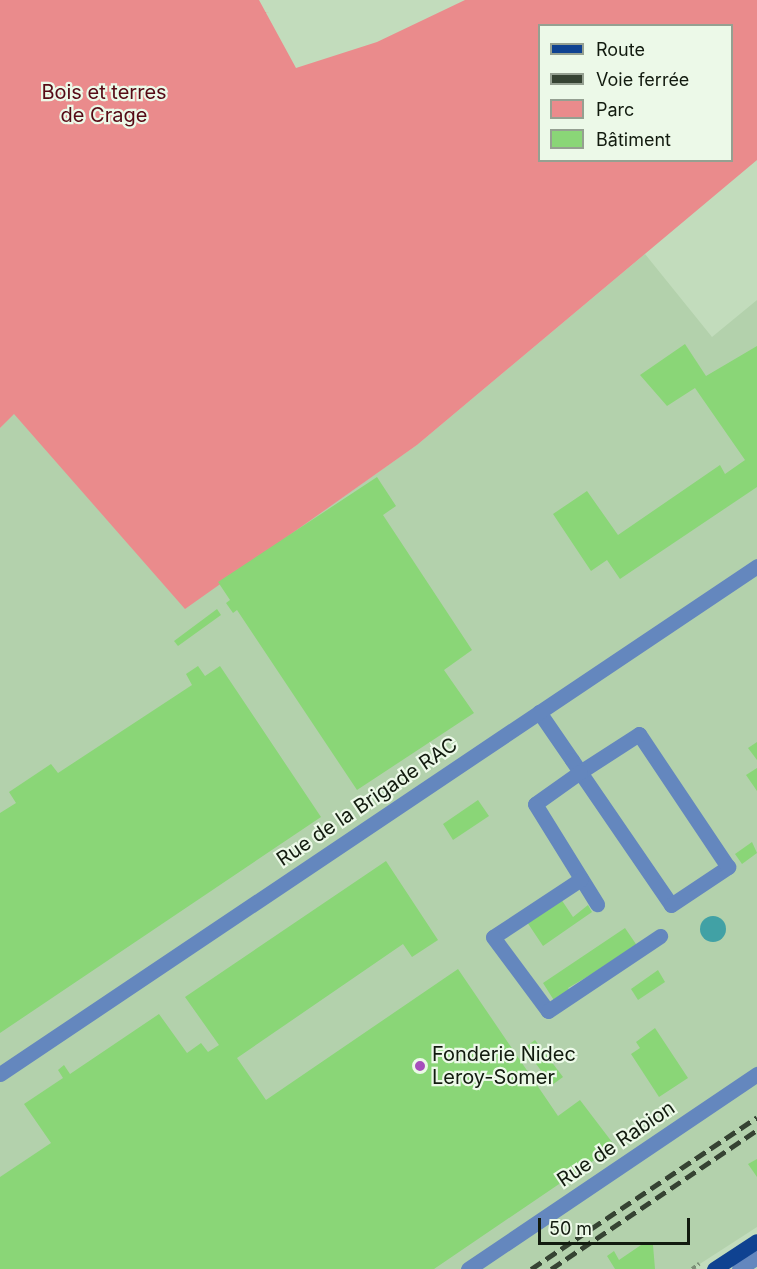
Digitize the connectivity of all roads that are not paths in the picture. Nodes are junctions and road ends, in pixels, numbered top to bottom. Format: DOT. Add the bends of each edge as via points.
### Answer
graph roads {
  1 [pos="757,566"];
  2 [pos="539,712"];
  3 [pos="580,772"];
  4 [pos="582,879"];
  5 [pos="597,904"];
  6 [pos="660,936"];
  7 [pos="0,1074"];
  8 [pos="757,1074"];
  9 [pos="757,1240"];
  10 [pos="757,1257"];
  11 [pos="468,1269"];
  12 [pos="714,1269"];
  13 [pos="739,1269"];
  1 -- 2 [label="street, Rue de la Brigade RAC"];
  2 -- 3 [label="street"];
  2 -- 7 [label="street, Rue de la Brigade RAC"];
  3 -- 3 [label="street" via="639,734 728,867 671,904"];
  3 -- 4 [label="street" via="535,804"];
  4 -- 5 [label="street"];
  4 -- 6 [label="street" via="493,937 548,1011"];
  8 -- 11 [label="street, Rue de Rabion"];
  9 -- 12 [label="main road"];
  10 -- 13 [label="street"];
}
